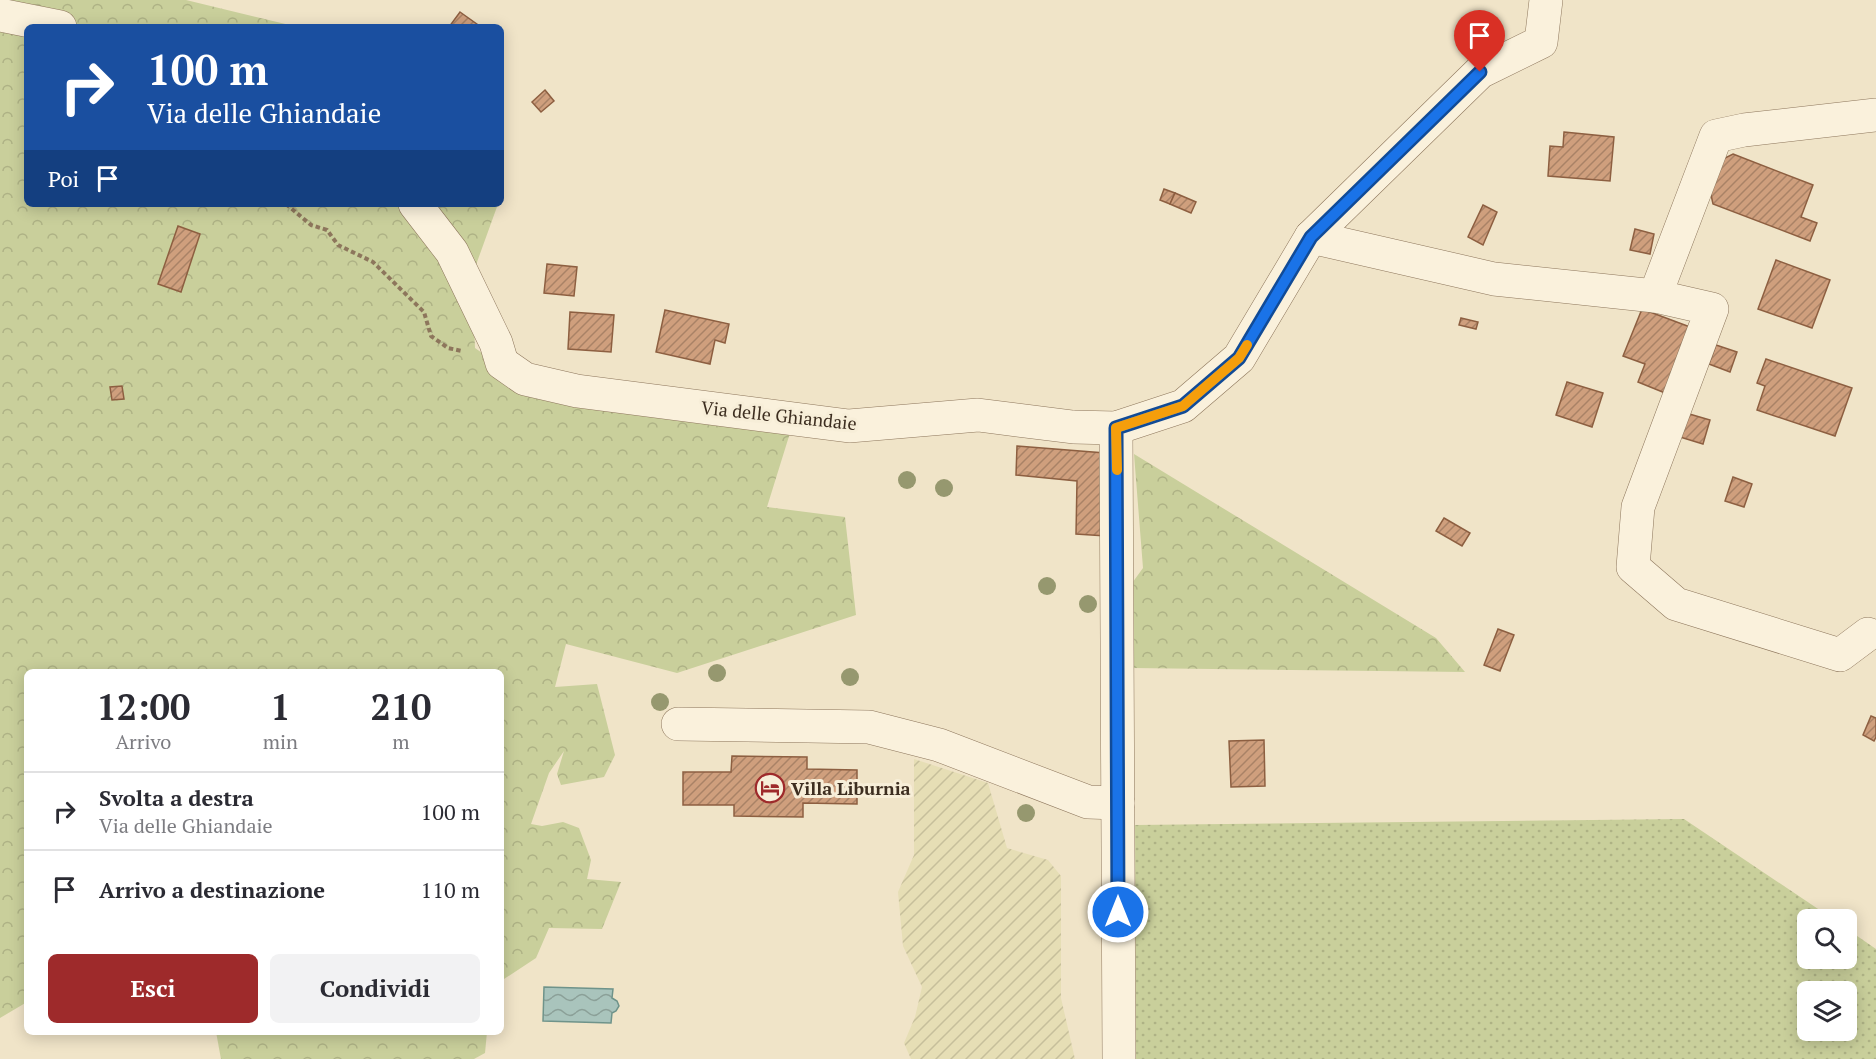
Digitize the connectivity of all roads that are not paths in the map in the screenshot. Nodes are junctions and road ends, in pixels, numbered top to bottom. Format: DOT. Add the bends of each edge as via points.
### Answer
graph roads {
  1 [pos="1546,0"];
  2 [pos="0,15"];
  3 [pos="45,24"];
  4 [pos="1876,115"];
  5 [pos="417,207"];
  6 [pos="1311,237"];
  7 [pos="1655,296"];
  8 [pos="1116,428"];
  9 [pos="1868,634"];
  10 [pos="678,724"];
  11 [pos="1118,803"];
  12 [pos="1119,1059"];
  1 -- 6 [label="street, Via delle Ghiandaie" via="1541,42 1480,72"];
  2 -- 3 [label="street"];
  4 -- 7 [label="street" via="1716,136"];
  5 -- 8 [label="street, Via delle Ghiandaie" via="452,252 502,363 525,379 577,391 849,426 978,415 1073,427"];
  6 -- 7 [label="street" via="1494,279"];
  6 -- 8 [label="street, Via delle Ghiandaie" via="1239,358 1183,406"];
  7 -- 9 [label="street" via="1712,309 1638,507 1633,567 1676,604 1840,655"];
  8 -- 11 [label="street" via="1130,757"];
  10 -- 11 [label="street" via="869,727 939,745 1088,802"];
  11 -- 12 [label="street"];
}
